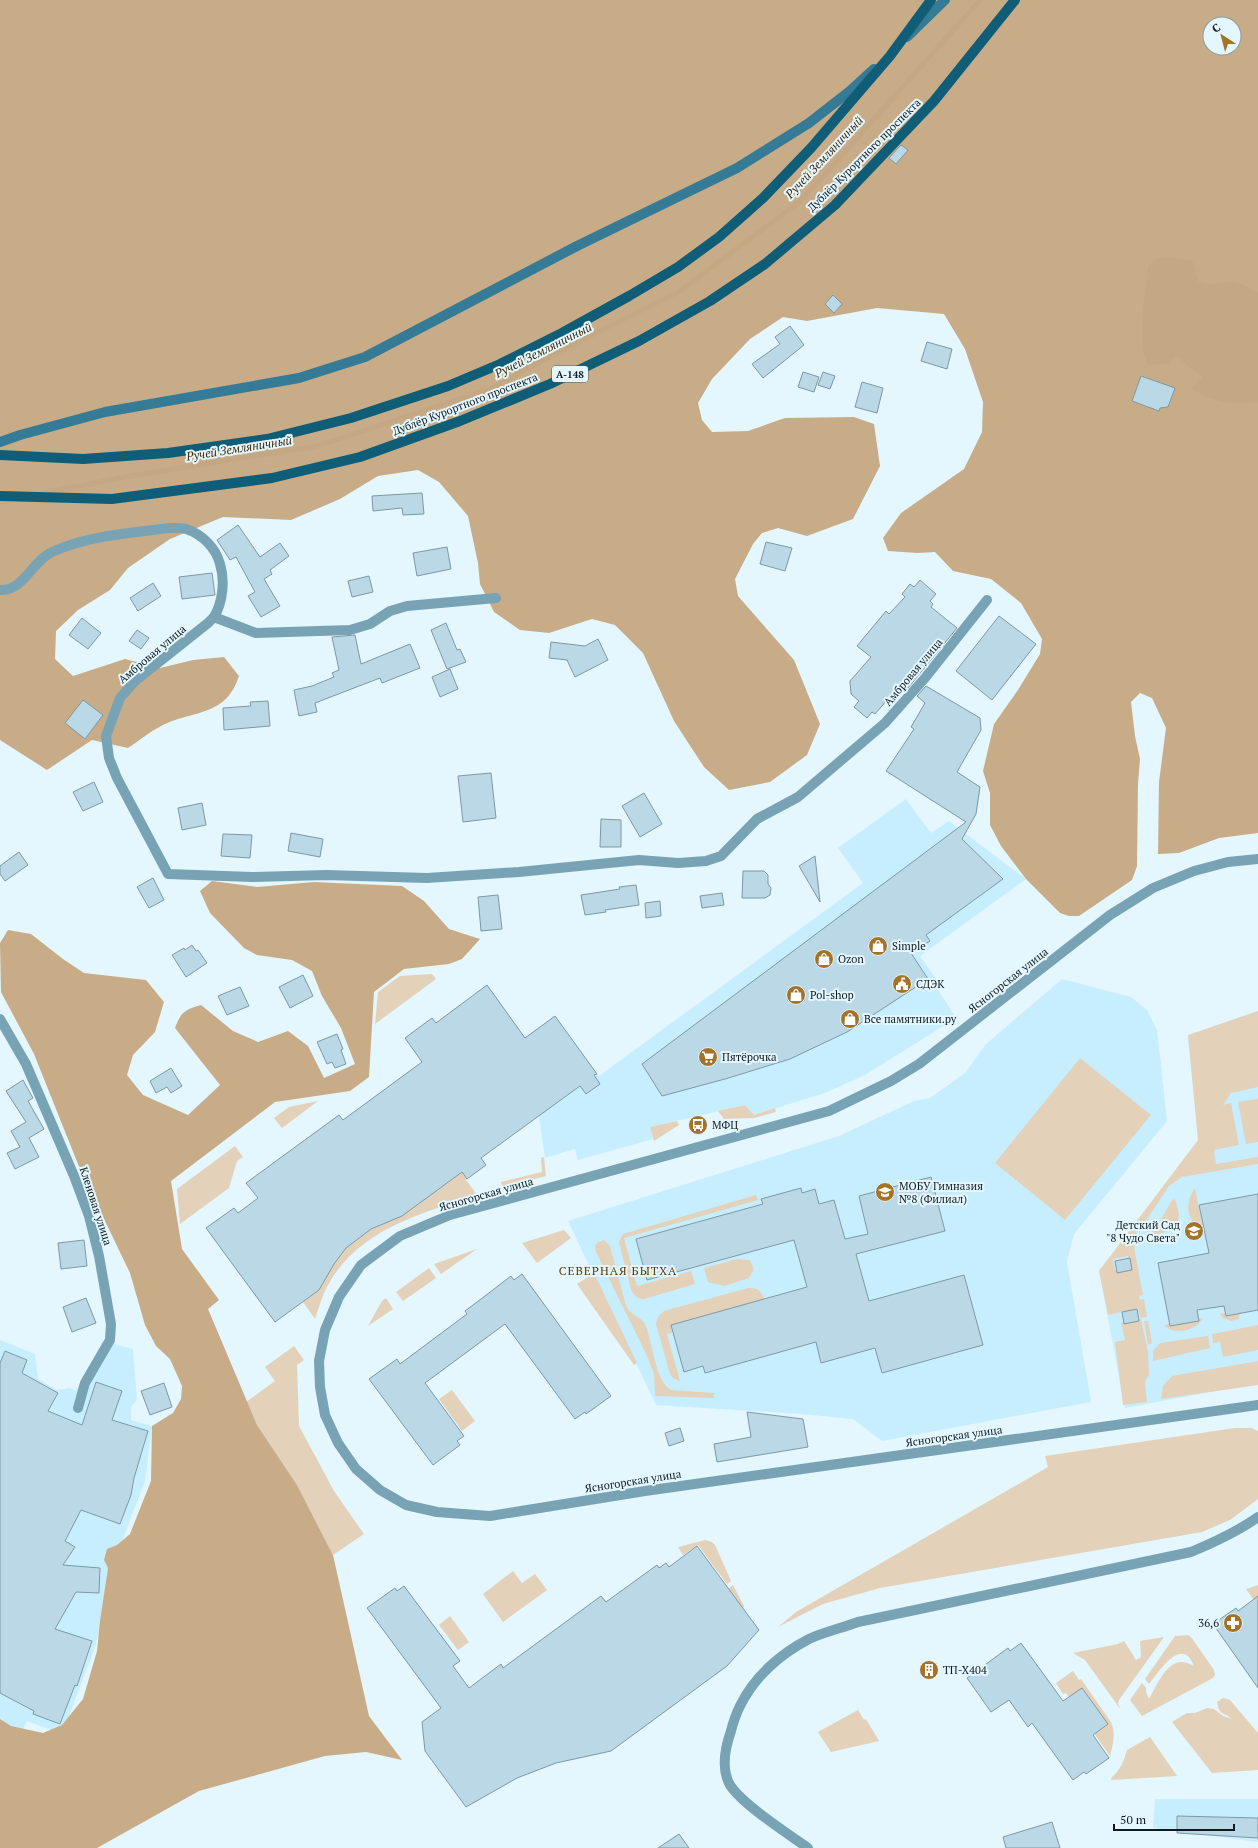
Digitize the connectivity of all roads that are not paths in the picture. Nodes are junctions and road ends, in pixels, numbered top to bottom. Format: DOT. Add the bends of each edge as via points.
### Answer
graph roads {
  1 [pos="931,0"];
  2 [pos="945,0"];
  3 [pos="1015,0"];
  4 [pos="0,442"];
  5 [pos="0,455"];
  6 [pos="0,496"];
  7 [pos="0,590"];
  8 [pos="496,598"];
  9 [pos="987,600"];
  10 [pos="214,617"];
  11 [pos="1258,859"];
  12 [pos="0,1019"];
  13 [pos="1258,1405"];
  14 [pos="78,1408"];
  15 [pos="1258,1517"];
  16 [pos="808,1848"];
  1 -- 5 [label="main road, Дублёр Курортного проспекта, bridge" via="890,56 811,148 763,198 719,237 678,267 630,296 500,364 448,386 351,418 267,439 168,453 83,459"];
  2 -- 4 [label="main road" via="850,91 809,123 737,168 576,246 365,357 299,378 105,412"];
  3 -- 6 [label="main road, Дублёр Курортного проспекта / А-148" via="934,101 835,205 765,264 710,301 639,341 550,384 360,458 272,478 112,499"];
  7 -- 10 [label="street" via="10,590 39,560 65,547 109,536 184,528 203,537 218,558 223,571 219,608"];
  8 -- 10 [label="street" via="407,606 390,610 370,624 350,630 256,633"];
  9 -- 10 [label="street, Амбровая улица" via="885,724 798,797 757,819 721,856 706,861 678,864 639,860 427,878 168,874 117,778 109,758 106,736 120,698 135,681"];
  11 -- 13 [label="street, Ясногорская улица" via="1228,862 1194,871 1153,888 1110,915 919,1064 891,1082 829,1111 450,1215 400,1236 361,1265 338,1297 325,1330 319,1366 325,1415 338,1443 356,1468 380,1490 406,1505 437,1512 490,1516 667,1488"];
  12 -- 14 [label="street, Кленовая улица" via="26,1064 74,1176 100,1256 111,1324 110,1340 85,1382"];
  15 -- 16 [label="street" via="1215,1543 1191,1552 858,1622 809,1639 774,1662 755,1681 739,1706 727,1741 725,1768 735,1792"];
}
